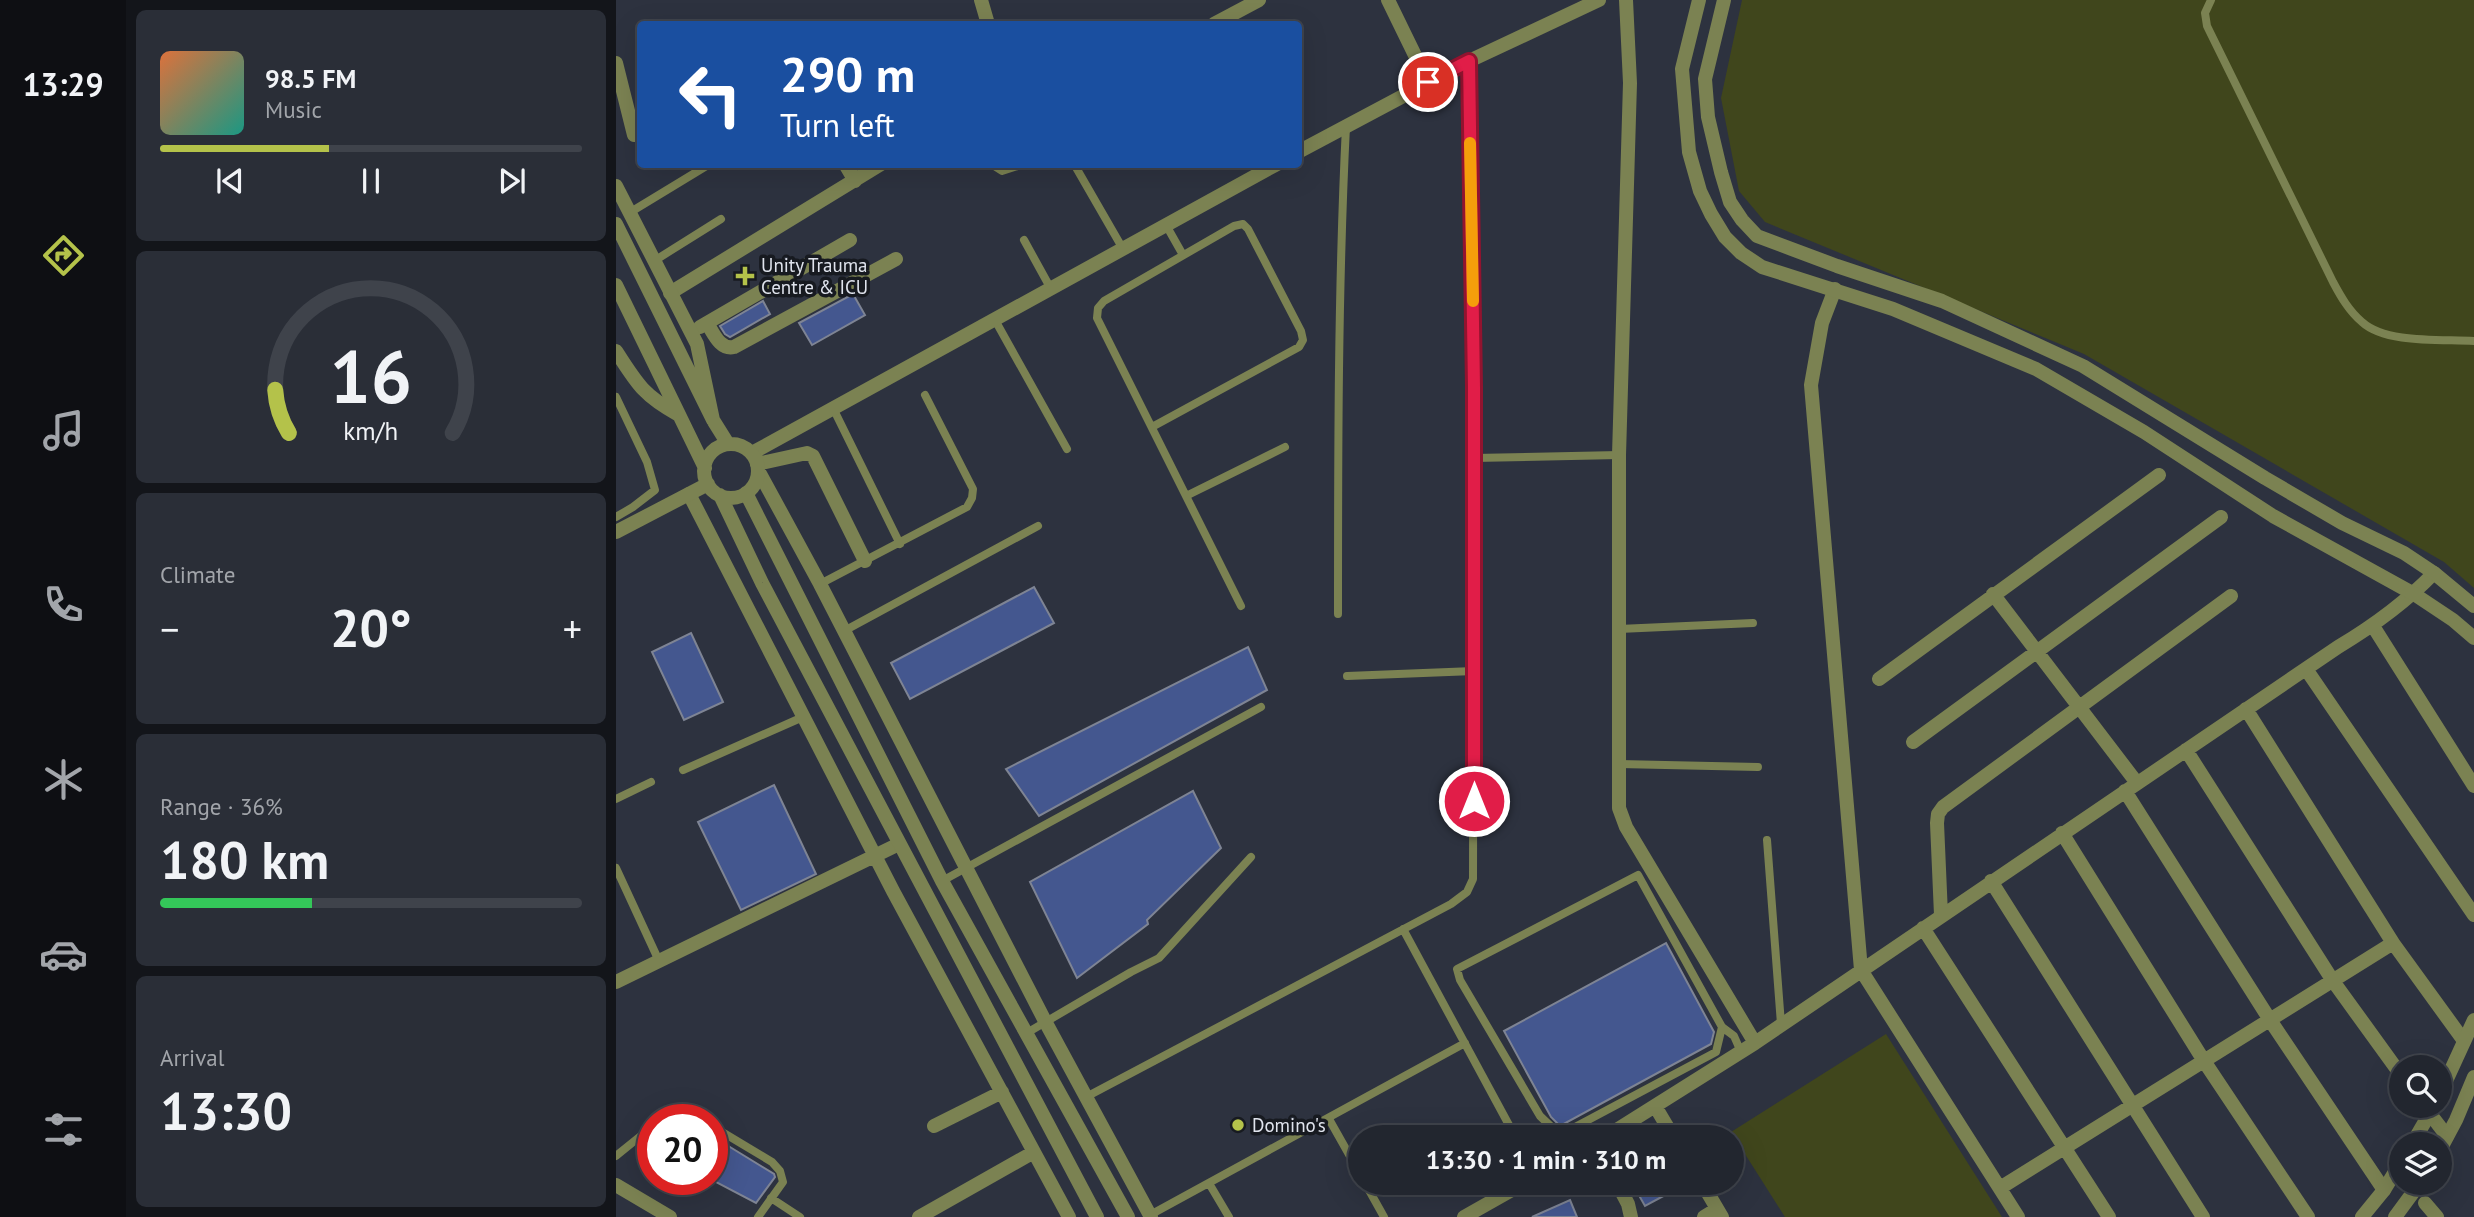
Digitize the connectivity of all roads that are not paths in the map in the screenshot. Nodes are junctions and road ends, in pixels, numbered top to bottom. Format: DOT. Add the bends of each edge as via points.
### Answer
graph roads {
  1 [pos="981,0"];
  2 [pos="1259,0"];
  3 [pos="1388,0"];
  4 [pos="1599,0"];
  5 [pos="1626,0"];
  6 [pos="1699,0"];
  7 [pos="1724,0"];
  8 [pos="2211,0"];
  9 [pos="987,21"];
  10 [pos="1220,21"];
  11 [pos="1469,61"];
  12 [pos="616,63"];
  13 [pos="1428,82"];
  14 [pos="1346,126"];
  15 [pos="634,135"];
  16 [pos="1302,150"];
  17 [pos="703,168"];
  18 [pos="847,168"];
  19 [pos="875,168"];
  20 [pos="1076,168"];
  21 [pos="1270,168"];
  22 [pos="855,181"];
  23 [pos="616,186"];
  24 [pos="629,213"];
  25 [pos="721,219"];
  26 [pos="616,224"];
  27 [pos="1166,225"];
  28 [pos="850,240"];
  29 [pos="1024,240"];
  30 [pos="1123,249"];
  31 [pos="1183,255"];
  32 [pos="896,258"];
  33 [pos="654,261"];
  34 [pos="616,285"];
  35 [pos="1052,289"];
  36 [pos="1835,289"];
  37 [pos="670,293"];
  38 [pos="995,320"];
  39 [pos="707,323"];
  40 [pos="691,332"];
  41 [pos="2474,341"];
  42 [pos="616,351"];
  43 [pos="925,395"];
  44 [pos="616,397"];
  45 [pos="833,408"];
  46 [pos="679,415"];
  47 [pos="713,420"];
  48 [pos="1152,427"];
  49 [pos="728,444"];
  50 [pos="1285,447"];
  51 [pos="1066,449"];
  52 [pos="1619,455"];
  53 [pos="1474,458"];
  54 [pos="756,463"];
  55 [pos="705,468"];
  56 [pos="2159,475"];
  57 [pos="708,484"];
  58 [pos="689,494"];
  59 [pos="746,494"];
  60 [pos="720,495"];
  61 [pos="1186,496"];
  62 [pos="616,517"];
  63 [pos="2221,517"];
  64 [pos="1038,526"];
  65 [pos="616,532"];
  66 [pos="900,544"];
  67 [pos="865,561"];
  68 [pos="2434,573"];
  69 [pos="820,584"];
  70 [pos="1993,594"];
  71 [pos="2414,594"];
  72 [pos="2231,596"];
  73 [pos="1241,606"];
  74 [pos="2474,606"];
  75 [pos="1338,614"];
  76 [pos="1753,623"];
  77 [pos="2373,626"];
  78 [pos="1619,629"];
  79 [pos="843,632"];
  80 [pos="2474,638"];
  81 [pos="2036,652"];
  82 [pos="2306,668"];
  83 [pos="1474,671"];
  84 [pos="1347,676"];
  85 [pos="1879,679"];
  86 [pos="1261,707"];
  87 [pos="2079,708"];
  88 [pos="2246,709"];
  89 [pos="803,717"];
  90 [pos="1913,742"];
  91 [pos="2186,750"];
  92 [pos="1619,764"];
  93 [pos="1758,766"];
  94 [pos="683,770"];
  95 [pos="651,782"];
  96 [pos="2474,786"];
  97 [pos="2131,787"];
  98 [pos="616,799"];
  99 [pos="2063,833"];
  100 [pos="1766,840"];
  101 [pos="899,844"];
  102 [pos="875,856"];
  103 [pos="1251,857"];
  104 [pos="616,868"];
  105 [pos="965,868"];
  106 [pos="942,881"];
  107 [pos="1991,881"];
  108 [pos="1941,915"];
  109 [pos="2474,915"];
  110 [pos="1923,928"];
  111 [pos="1403,929"];
  112 [pos="2393,943"];
  113 [pos="659,961"];
  114 [pos="1861,970"];
  115 [pos="2333,981"];
  116 [pos="616,982"];
  117 [pos="2270,1020"];
  118 [pos="2474,1020"];
  119 [pos="1046,1023"];
  120 [pos="1781,1024"];
  121 [pos="1722,1027"];
  122 [pos="1025,1034"];
  123 [pos="2464,1041"];
  124 [pos="1465,1043"];
  125 [pos="1755,1043"];
  126 [pos="1741,1052"];
  127 [pos="2389,1058"];
  128 [pos="2204,1061"];
  129 [pos="2452,1068"];
  130 [pos="2474,1077"];
  131 [pos="1002,1092"];
  132 [pos="1086,1097"];
  133 [pos="1655,1106"];
  134 [pos="2131,1106"];
  135 [pos="1329,1119"];
  136 [pos="1509,1125"];
  137 [pos="1550,1125"];
  138 [pos="1582,1125"];
  139 [pos="1625,1125"];
  140 [pos="1666,1125"];
  141 [pos="934,1126"];
  142 [pos="2449,1132"];
  143 [pos="728,1135"];
  144 [pos="637,1139"];
  145 [pos="2066,1147"];
  146 [pos="1034,1152"];
  147 [pos="1348,1153"];
  148 [pos="616,1156"];
  149 [pos="2389,1182"];
  150 [pos="616,1185"];
  151 [pos="1210,1185"];
  152 [pos="2000,1188"];
  153 [pos="2384,1190"];
  154 [pos="1372,1195"];
  155 [pos="1503,1195"];
  156 [pos="1623,1195"];
  157 [pos="1709,1195"];
  158 [pos="2411,1195"];
  159 [pos="771,1198"];
  160 [pos="2425,1203"];
  161 [pos="1720,1213"];
  162 [pos="1067,1216"];
  163 [pos="1150,1216"];
  164 [pos="670,1217"];
  165 [pos="758,1217"];
  166 [pos="800,1217"];
  167 [pos="919,1217"];
  168 [pos="1097,1217"];
  169 [pos="1128,1217"];
  170 [pos="1229,1217"];
  171 [pos="1384,1217"];
  172 [pos="1464,1217"];
  173 [pos="1630,1217"];
  174 [pos="1704,1217"];
  175 [pos="2018,1217"];
  176 [pos="2109,1217"];
  177 [pos="2203,1217"];
  178 [pos="2308,1217"];
  179 [pos="2362,1217"];
  180 [pos="2395,1217"];
  181 [pos="2438,1217"];
  1 -- 9 [label="street"];
  2 -- 10 [label="street"];
  3 -- 13 [label="street"];
  4 -- 11 [label="street"];
  5 -- 52 [label="street" via="1630,83"];
  6 -- 36 [label="street" via="1682,69 1689,152 1700,191 1725,237 1741,253 1762,267"];
  7 -- 68 [label="street" via="1705,79 1708,117 1730,202 1757,236 1942,301 2083,366 2264,478"];
  8 -- 41 [label="lane" via="2205,13 2207,26 2348,308 2381,334"];
  11 -- 13 [label="street"];
  11 -- 53 [label="lane"];
  12 -- 15 [label="street"];
  13 -- 14 [label="street"];
  14 -- 16 [label="street"];
  14 -- 75 [label="lane"];
  17 -- 24 [label="lane"];
  18 -- 22 [label="street"];
  19 -- 22 [label="street"];
  20 -- 30 [label="lane"];
  21 -- 27 [label="street"];
  22 -- 37 [label="street"];
  23 -- 24 [label="street"];
  24 -- 33 [label="street"];
  25 -- 33 [label="lane"];
  26 -- 47 [label="street"];
  27 -- 30 [label="street"];
  27 -- 31 [label="lane"];
  28 -- 39 [label="street"];
  29 -- 35 [label="lane"];
  30 -- 35 [label="street"];
  31 -- 48 [label="lane" via="1098,308 1097,318"];
  31 -- 48 [label="lane" via="1243,224 1303,340 1299,347"];
  32 -- 39 [label="street" via="734,348 722,345"];
  33 -- 37 [label="street"];
  34 -- 46 [label="street"];
  35 -- 38 [label="street"];
  36 -- 71 [label="street" via="2036,369 2273,516"];
  36 -- 114 [label="street" via="1822,323 1811,385"];
  37 -- 40 [label="street"];
  38 -- 45 [label="street"];
  38 -- 51 [label="lane"];
  39 -- 40 [label="street"];
  40 -- 47 [label="street" via="702,357"];
  42 -- 46 [label="street" via="638,386"];
  43 -- 66 [label="lane" via="973,489 972,498 967,507"];
  44 -- 62 [label="lane" via="655,490"];
  45 -- 54 [label="street"];
  45 -- 66 [label="lane"];
  46 -- 55 [label="street"];
  47 -- 49 [label="street"];
  48 -- 61 [label="lane"];
  49 -- 54 [label="street" via="745,447"];
  49 -- 55 [label="street" via="712,452"];
  50 -- 61 [label="lane"];
  52 -- 53 [label="lane"];
  52 -- 78 [label="street"];
  53 -- 83 [label="lane"];
  54 -- 59 [label="street" via="752,487"];
  54 -- 67 [label="street" via="807,453 813,456"];
  54 -- 69 [label="street"];
  55 -- 57 [label="street"];
  56 -- 70 [label="street"];
  57 -- 58 [label="street"];
  57 -- 60 [label="street"];
  58 -- 65 [label="street"];
  58 -- 89 [label="street"];
  59 -- 60 [label="street"];
  59 -- 106 [label="street"];
  60 -- 101 [label="street"];
  61 -- 73 [label="lane"];
  63 -- 81 [label="street"];
  64 -- 79 [label="lane"];
  66 -- 67 [label="lane"];
  67 -- 69 [label="lane"];
  68 -- 71 [label="street"];
  68 -- 74 [label="street"];
  69 -- 79 [label="street"];
  70 -- 81 [label="street"];
  70 -- 85 [label="street"];
  71 -- 77 [label="street"];
  71 -- 80 [label="street"];
  72 -- 87 [label="street"];
  76 -- 78 [label="lane"];
  77 -- 82 [label="street"];
  77 -- 96 [label="street"];
  78 -- 92 [label="street"];
  79 -- 105 [label="street"];
  81 -- 87 [label="street"];
  81 -- 90 [label="street"];
  82 -- 88 [label="street"];
  82 -- 109 [label="street"];
  83 -- 84 [label="lane"];
  83 -- 111 [label="lane" via="1474,879 1467,892 1451,904"];
  86 -- 105 [label="lane"];
  87 -- 97 [label="street"];
  87 -- 108 [label="street" via="1938,814"];
  88 -- 91 [label="street"];
  88 -- 112 [label="street"];
  89 -- 94 [label="lane"];
  89 -- 102 [label="street"];
  91 -- 97 [label="street"];
  91 -- 115 [label="street"];
  92 -- 93 [label="lane"];
  92 -- 125 [label="street" via="1619,808 1626,827"];
  95 -- 98 [label="lane"];
  97 -- 99 [label="street"];
  97 -- 117 [label="street"];
  99 -- 107 [label="street"];
  99 -- 128 [label="street"];
  100 -- 120 [label="lane"];
  101 -- 102 [label="street"];
  101 -- 168 [label="street"];
  102 -- 113 [label="street"];
  102 -- 131 [label="street"];
  103 -- 119 [label="lane" via="1159,958"];
  104 -- 113 [label="lane"];
  105 -- 106 [label="lane"];
  105 -- 119 [label="street"];
  106 -- 122 [label="street"];
  107 -- 108 [label="street"];
  107 -- 134 [label="street"];
  108 -- 110 [label="street"];
  110 -- 114 [label="street"];
  110 -- 145 [label="street"];
  111 -- 124 [label="lane"];
  111 -- 132 [label="lane"];
  112 -- 115 [label="street"];
  112 -- 123 [label="street"];
  113 -- 116 [label="street"];
  114 -- 120 [label="street"];
  114 -- 152 [label="street"];
  115 -- 117 [label="street"];
  115 -- 127 [label="street"];
  117 -- 128 [label="street"];
  117 -- 153 [label="street"];
  118 -- 123 [label="street"];
  119 -- 122 [label="lane"];
  119 -- 132 [label="street"];
  120 -- 125 [label="street"];
  121 -- 126 [label="lane" via="1734,1036"];
  121 -- 137 [label="lane" via="1638,875 1457,969 1540,1116"];
  121 -- 138 [label="lane" via="1716,1052"];
  122 -- 169 [label="street"];
  123 -- 129 [label="street"];
  124 -- 135 [label="lane"];
  124 -- 136 [label="lane"];
  125 -- 126 [label="street"];
  126 -- 133 [label="street"];
  128 -- 134 [label="street"];
  128 -- 178 [label="street"];
  130 -- 142 [label="street"];
  131 -- 141 [label="street"];
  131 -- 146 [label="street"];
  132 -- 163 [label="street"];
  133 -- 139 [label="street"];
  133 -- 140 [label="street"];
  134 -- 145 [label="street"];
  134 -- 177 [label="street"];
  135 -- 147 [label="lane"];
  135 -- 151 [label="lane"];
  143 -- 159 [label="lane" via="772,1161 780,1171 783,1182"];
  144 -- 148 [label="lane"];
  145 -- 152 [label="street"];
  145 -- 176 [label="street"];
  146 -- 162 [label="street"];
  146 -- 167 [label="street"];
  149 -- 153 [label="street"];
  150 -- 164 [label="street"];
  151 -- 163 [label="lane"];
  151 -- 170 [label="lane"];
  152 -- 175 [label="street"];
  153 -- 179 [label="street"];
  154 -- 171 [label="lane"];
  155 -- 172 [label="street"];
  156 -- 173 [label="street"];
  157 -- 161 [label="street"];
  158 -- 180 [label="street"];
  159 -- 165 [label="lane"];
  159 -- 166 [label="lane"];
  160 -- 181 [label="street"];
  161 -- 174 [label="street"];
}
